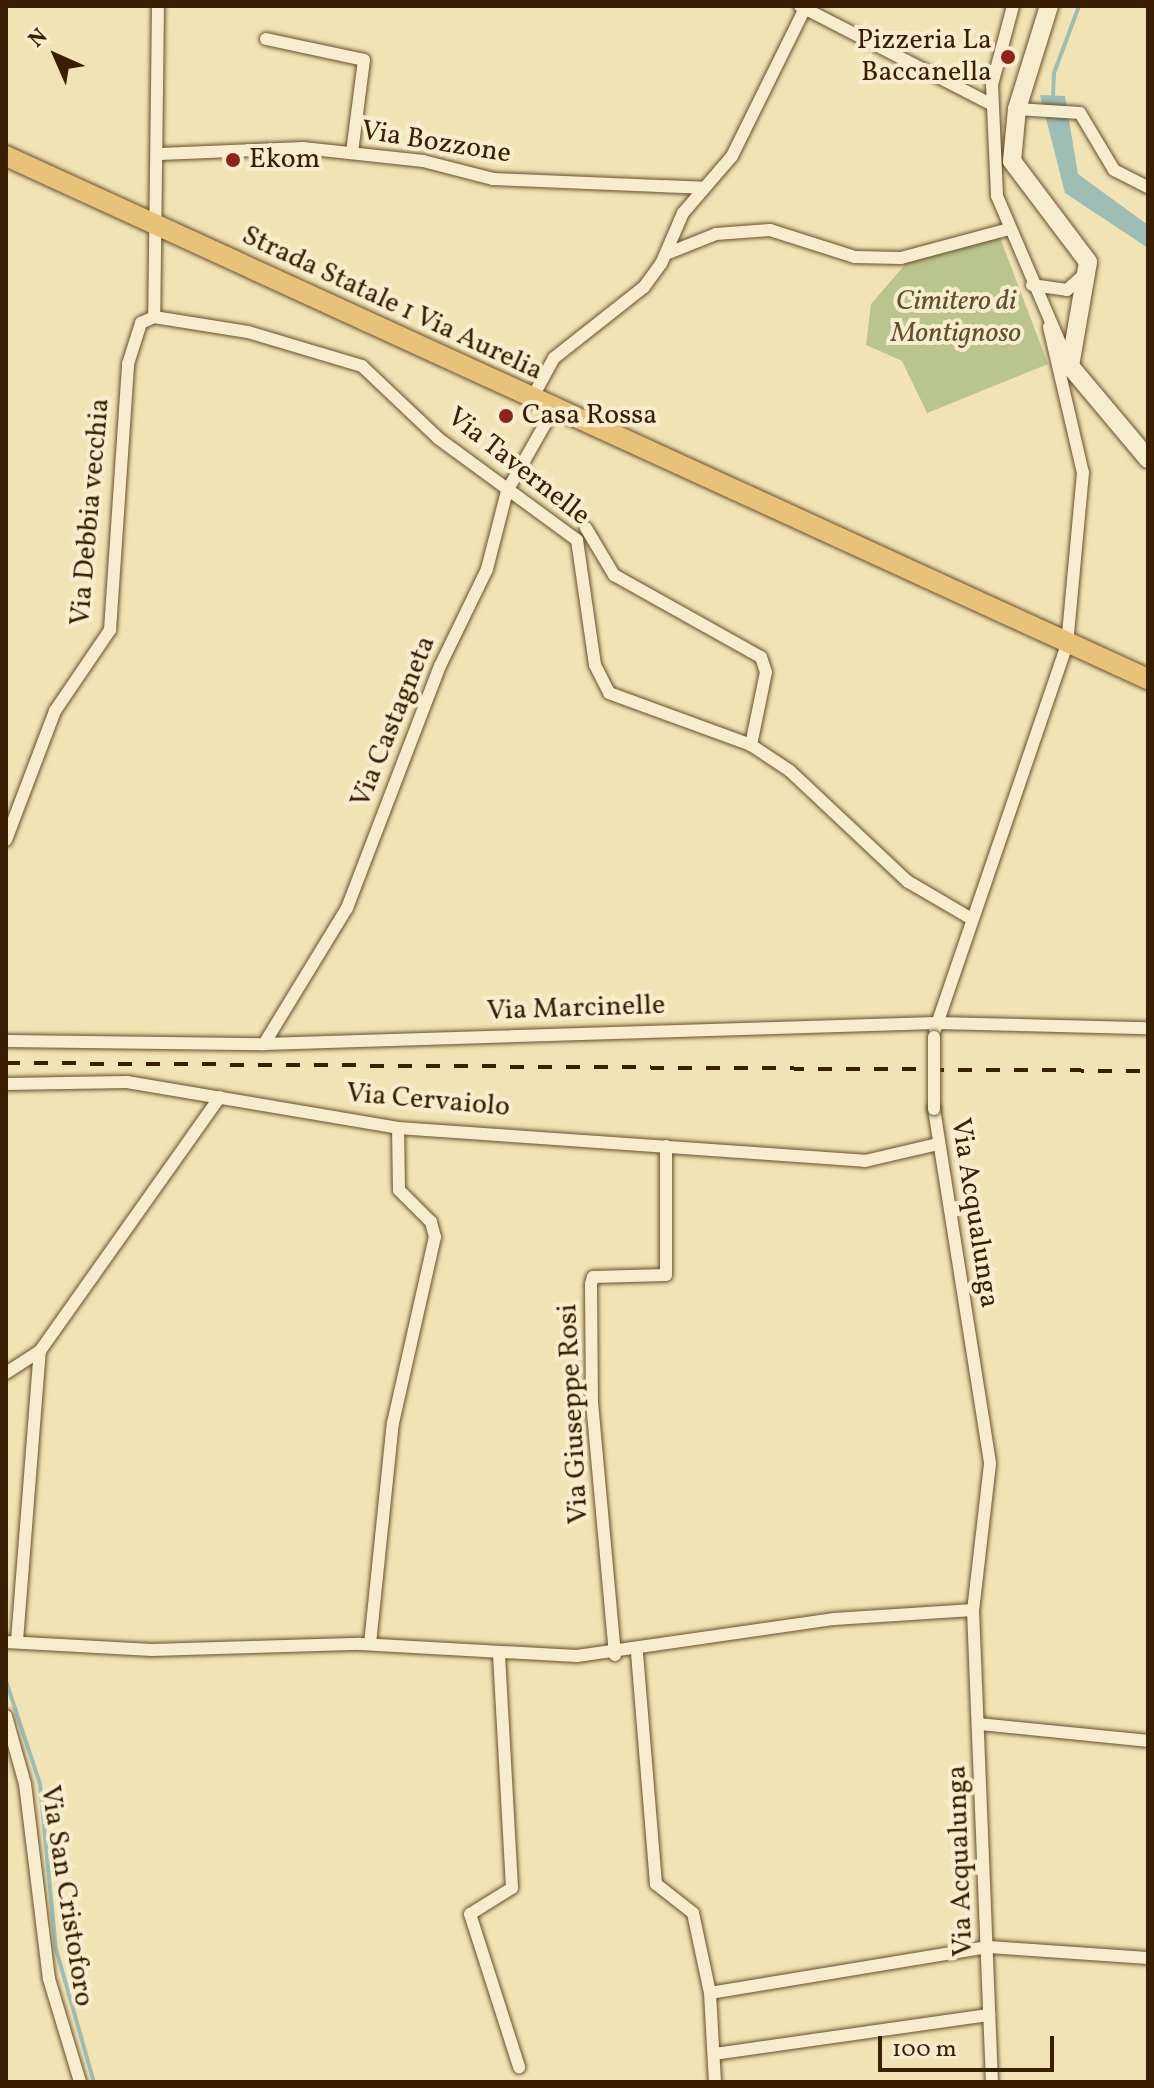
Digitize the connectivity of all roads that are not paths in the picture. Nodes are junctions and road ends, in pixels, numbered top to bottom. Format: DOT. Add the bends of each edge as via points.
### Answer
graph roads {
  1 [pos="158,6"];
  2 [pos="1013,6"];
  3 [pos="1049,6"];
  4 [pos="803,7"];
  5 [pos="266,39"];
  6 [pos="991,104"];
  7 [pos="1022,110"];
  8 [pos="352,153"];
  9 [pos="160,154"];
  10 [pos="6,156"];
  11 [pos="1148,187"];
  12 [pos="704,188"];
  13 [pos="160,226"];
  14 [pos="1009,229"];
  15 [pos="666,254"];
  16 [pos="1087,272"];
  17 [pos="1032,285"];
  18 [pos="154,317"];
  19 [pos="1049,327"];
  20 [pos="1070,366"];
  21 [pos="531,400"];
  22 [pos="553,410"];
  23 [pos="1148,459"];
  24 [pos="507,491"];
  25 [pos="586,528"];
  26 [pos="1067,645"];
  27 [pos="1148,679"];
  28 [pos="751,745"];
  29 [pos="6,840"];
  30 [pos="970,918"];
  31 [pos="936,1023"];
  32 [pos="1148,1028"];
  33 [pos="6,1041"];
  34 [pos="264,1044"];
  35 [pos="6,1084"];
  36 [pos="220,1097"];
  37 [pos="398,1128"];
  38 [pos="934,1145"];
  39 [pos="666,1146"];
  40 [pos="40,1351"];
  41 [pos="6,1373"];
  42 [pos="973,1610"];
  43 [pos="12,1641"];
  44 [pos="370,1644"];
  45 [pos="637,1653"];
  46 [pos="499,1655"];
  47 [pos="615,1655"];
  48 [pos="6,1716"];
  49 [pos="979,1724"];
  50 [pos="1148,1741"];
  51 [pos="989,1947"];
  52 [pos="1148,1958"];
  53 [pos="710,1993"];
  54 [pos="989,2015"];
  55 [pos="714,2054"];
  56 [pos="519,2067"];
  57 [pos="80,2082"];
  58 [pos="715,2082"];
  59 [pos="992,2082"];
  1 -- 9 [label="street"];
  2 -- 6 [label="street"];
  3 -- 7 [label="street"];
  4 -- 6 [label="street"];
  4 -- 12 [label="street" via="732,156"];
  5 -- 8 [label="street" via="364,60"];
  6 -- 14 [label="street" via="993,167"];
  7 -- 11 [label="street" via="1073,112 1086,118 1114,170"];
  7 -- 16 [label="street" via="1015,171 1085,252"];
  8 -- 9 [label="street, Via Bozzone"];
  8 -- 12 [label="street, Via Bozzone" via="493,179"];
  9 -- 13 [label="street"];
  10 -- 13 [label="main road, Strada Statale 1 Via Aurelia"];
  12 -- 15 [label="street" via="683,213"];
  13 -- 18 [label="street"];
  13 -- 21 [label="main road, Strada Statale 1 Via Aurelia"];
  14 -- 15 [label="street" via="901,258 855,257 770,230 716,234"];
  14 -- 17 [label="street"];
  15 -- 21 [label="street" via="644,287 554,358"];
  16 -- 17 [label="street" via="1067,290"];
  16 -- 20 [label="street"];
  17 -- 19 [label="street"];
  18 -- 24 [label="street, Via Tavernelle" via="248,332 362,366"];
  18 -- 29 [label="street, Via Debbia vecchia" via="134,337 128,364 110,630 55,711"];
  19 -- 20 [label="street"];
  19 -- 26 [label="street, Via Acqualunga" via="1083,473"];
  20 -- 23 [label="street"];
  21 -- 22 [label="main road, Strada Statale 1 Via Aurelia"];
  22 -- 24 [label="street, Via Castagneta"];
  22 -- 26 [label="main road, Strada Statale 1 Via Aurelia"];
  24 -- 28 [label="street, Via Tavernelle" via="583,549 595,665 609,693"];
  24 -- 34 [label="street, Via Castagneta" via="487,569 440,666 347,908"];
  25 -- 28 [label="street" via="614,575 761,657 766,672"];
  26 -- 27 [label="main road, Strada Statale 1 Via Aurelia"];
  26 -- 30 [label="street, Via Acqualunga"];
  28 -- 30 [label="street, Via Tavernelle" via="790,771 907,881"];
  30 -- 31 [label="street, Via Acqualunga"];
  31 -- 32 [label="street, Via Marcinelle"];
  31 -- 34 [label="street, Via Marcinelle"];
  31 -- 38 [label="street, Via Acqualunga, bridge"];
  33 -- 34 [label="street, Via Marcinelle"];
  35 -- 36 [label="street, Via Cervaiolo" via="127,1082"];
  36 -- 37 [label="street, Via Cervaiolo"];
  36 -- 40 [label="street"];
  37 -- 39 [label="street, Via Cervaiolo"];
  37 -- 44 [label="street" via="397,1182 431,1222 435,1237 393,1423"];
  38 -- 39 [label="street, Via Cervaiolo" via="865,1161"];
  38 -- 42 [label="street, Via Acqualunga" via="990,1464"];
  39 -- 47 [label="street, Via Giuseppe Rosi" via="666,1275 593,1277 591,1284 592,1402"];
  40 -- 41 [label="street"];
  40 -- 43 [label="street"];
  42 -- 45 [label="street" via="834,1619"];
  42 -- 49 [label="street, Via Acqualunga"];
  43 -- 44 [label="street" via="152,1650"];
  44 -- 46 [label="street"];
  45 -- 47 [label="street"];
  45 -- 53 [label="street" via="656,1884 693,1913"];
  46 -- 47 [label="street"];
  46 -- 56 [label="street" via="512,1888 470,1914"];
  48 -- 57 [label="street, Via San Cristoforo" via="25,1784 49,1979"];
  49 -- 50 [label="street"];
  49 -- 51 [label="street, Via Acqualunga"];
  51 -- 52 [label="street"];
  51 -- 53 [label="street"];
  51 -- 54 [label="street, Via Acqualunga"];
  53 -- 55 [label="street"];
  54 -- 55 [label="street"];
  54 -- 59 [label="street, Via Acqualunga"];
  55 -- 58 [label="street"];
}
